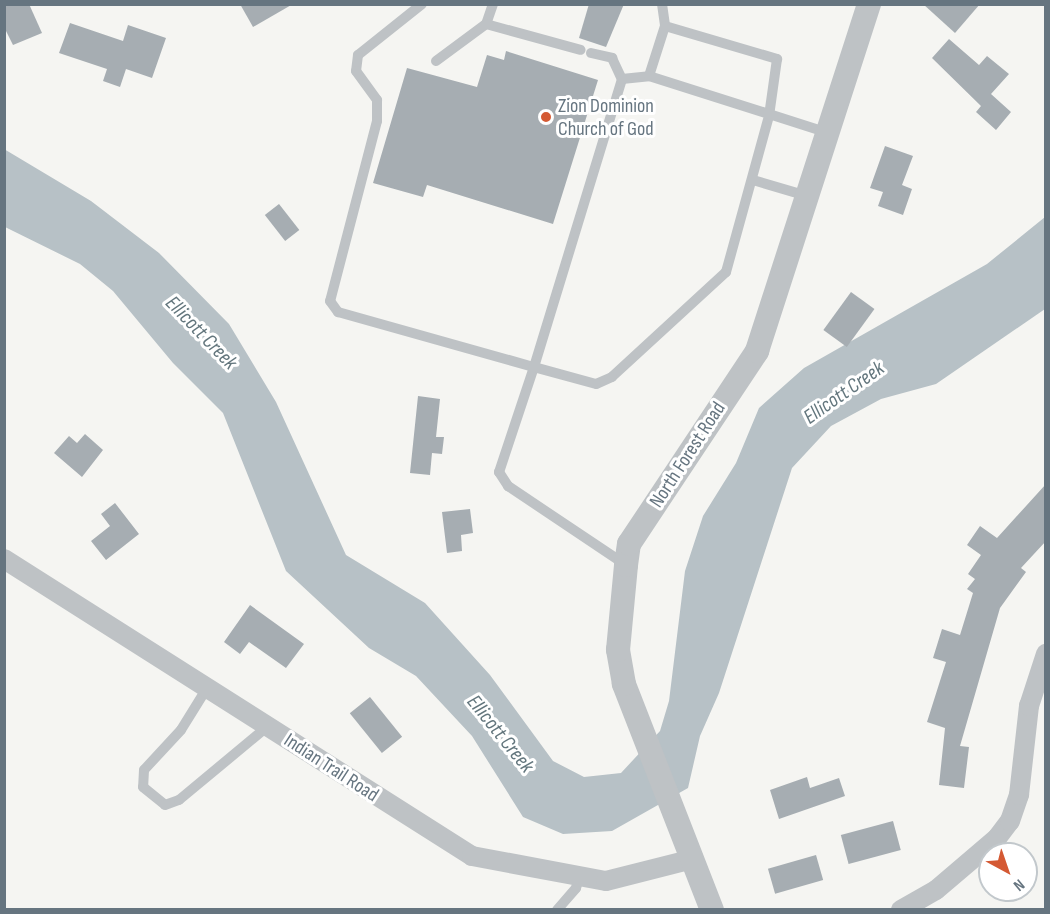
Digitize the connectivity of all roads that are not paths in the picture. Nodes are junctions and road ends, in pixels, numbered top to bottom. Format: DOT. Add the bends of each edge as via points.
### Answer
graph roads {
  1 [pos="422,4"];
  2 [pos="493,4"];
  3 [pos="662,4"];
  4 [pos="869,4"];
  5 [pos="486,24"];
  6 [pos="665,26"];
  7 [pos="436,61"];
  8 [pos="649,76"];
  9 [pos="622,79"];
  10 [pos="769,116"];
  11 [pos="829,133"];
  12 [pos="753,180"];
  13 [pos="808,196"];
  14 [pos="534,367"];
  15 [pos="4,559"];
  16 [pos="626,565"];
  17 [pos="1046,654"];
  18 [pos="207,688"];
  19 [pos="1037,709"];
  20 [pos="267,727"];
  21 [pos="689,860"];
  22 [pos="580,876"];
  23 [pos="557,909"];
  24 [pos="712,909"];
  25 [pos="901,909"];
  1 -- 14 [label="lane" via="358,55 356,71 377,100 377,121 330,301 338,312"];
  2 -- 5 [label="lane"];
  3 -- 6 [label="lane"];
  4 -- 11 [label="street, North Forest Road"];
  5 -- 7 [label="lane"];
  5 -- 9 [label="lane" via="612,58"];
  6 -- 8 [label="lane"];
  6 -- 10 [label="lane" via="777,59"];
  8 -- 9 [label="lane"];
  8 -- 10 [label="lane"];
  9 -- 14 [label="lane"];
  10 -- 11 [label="lane"];
  10 -- 12 [label="lane"];
  11 -- 13 [label="street, North Forest Road"];
  12 -- 13 [label="lane"];
  12 -- 14 [label="lane" via="726,272 629,363 596,384"];
  13 -- 16 [label="street, North Forest Road" via="757,351 629,544"];
  14 -- 16 [label="lane" via="499,472 508,486"];
  15 -- 18 [label="street, Indian Trail Road"];
  16 -- 21 [label="street, North Forest Road" via="618,650 634,717 670,801"];
  17 -- 19 [label="street"];
  18 -- 20 [label="street, Indian Trail Road"];
  18 -- 20 [label="lane" via="181,730 144,770 143,787 165,805 178,800"];
  19 -- 25 [label="street" via="1010,821 997,838 936,890"];
  20 -- 22 [label="street, Indian Trail Road" via="472,855"];
  21 -- 22 [label="street, Indian Trail Road" via="606,881"];
  21 -- 24 [label="street, North Forest Road"];
  22 -- 23 [label="lane" via="576,888"];
}
